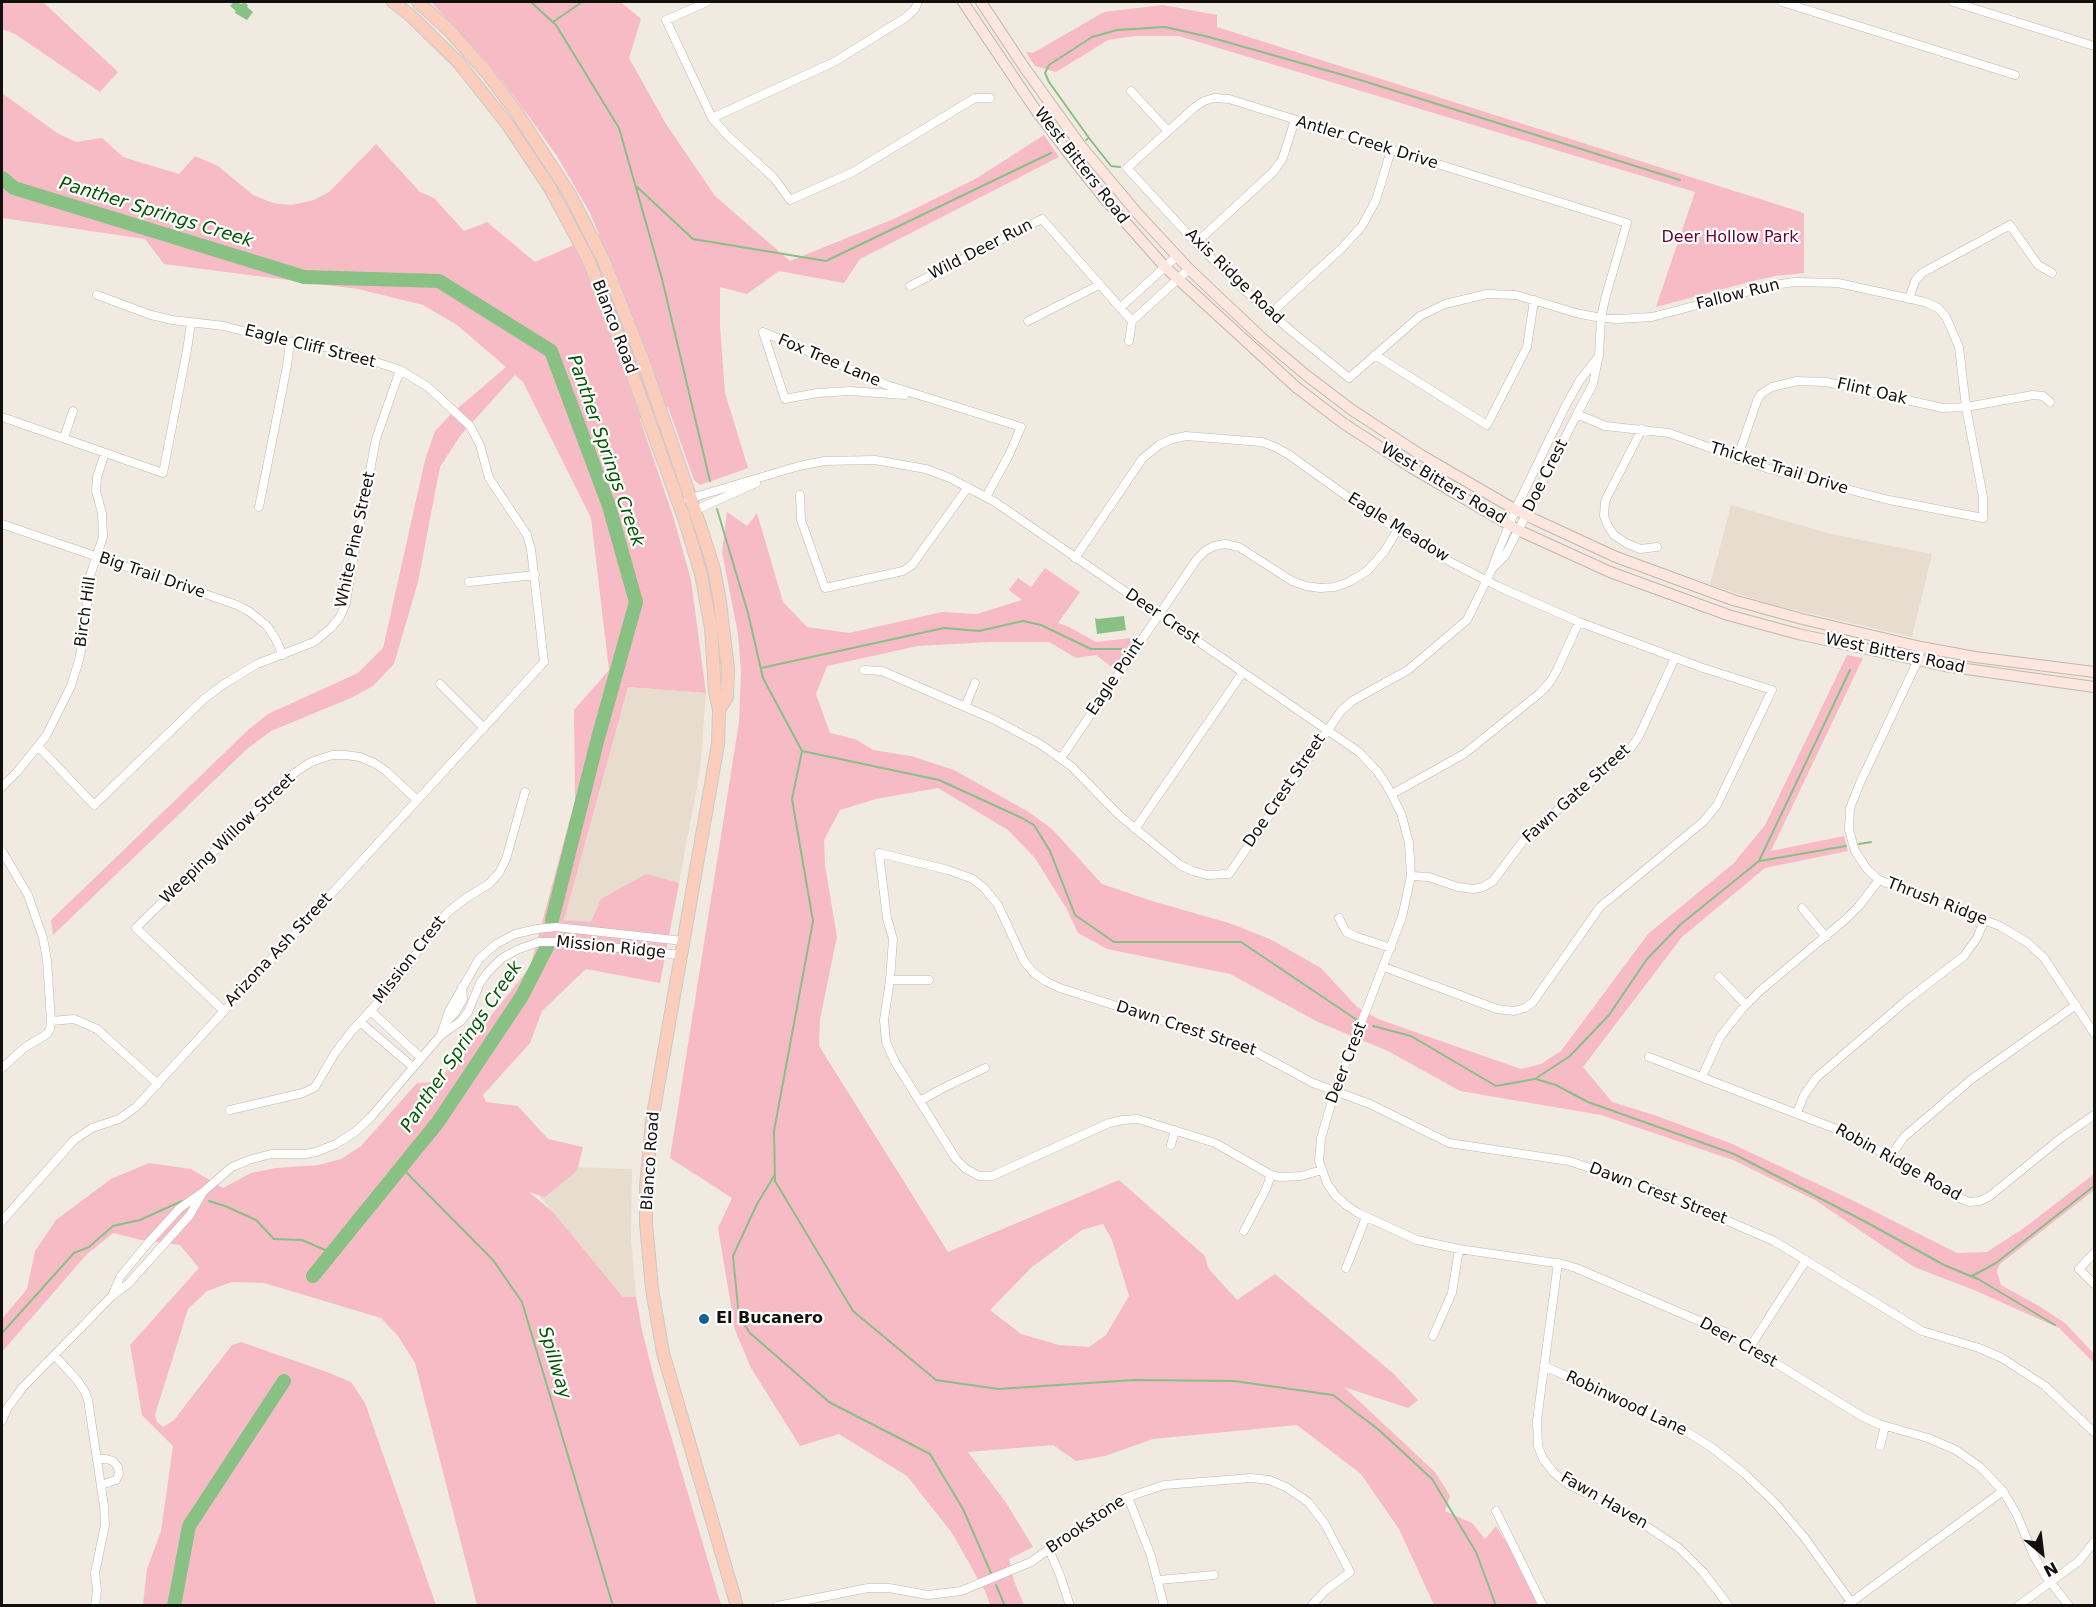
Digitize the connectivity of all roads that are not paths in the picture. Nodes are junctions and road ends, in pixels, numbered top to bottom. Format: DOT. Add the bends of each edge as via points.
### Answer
graph roads {
  1 [pos="393,2"];
  2 [pos="418,2"];
  3 [pos="706,2"];
  4 [pos="918,2"];
  5 [pos="963,2"];
  6 [pos="981,2"];
  7 [pos="1782,2"];
  8 [pos="1953,2"];
  9 [pos="2094,46"];
  10 [pos="2015,75"];
  11 [pos="1131,91"];
  12 [pos="990,98"];
  13 [pos="1048,101"];
  14 [pos="1035,109"];
  15 [pos="712,118"];
  16 [pos="1295,120"];
  17 [pos="1168,131"];
  18 [pos="1391,150"];
  19 [pos="1127,168"];
  20 [pos="583,220"];
  21 [pos="1627,223"];
  22 [pos="570,226"];
  23 [pos="1196,243"];
  24 [pos="1177,256"];
  25 [pos="1165,267"];
  26 [pos="1189,269"];
  27 [pos="2052,273"];
  28 [pos="1178,279"];
  29 [pos="1099,285"];
  30 [pos="910,286"];
  31 [pos="1141,289"];
  32 [pos="98,296"];
  33 [pos="1909,298"];
  34 [pos="1534,300"];
  35 [pos="1152,301"];
  36 [pos="1120,308"];
  37 [pos="1271,313"];
  38 [pos="1601,318"];
  39 [pos="1028,321"];
  40 [pos="1132,321"];
  41 [pos="191,323"];
  42 [pos="1129,341"];
  43 [pos="290,342"];
  44 [pos="1375,355"];
  45 [pos="1599,355"];
  46 [pos="400,370"];
  47 [pos="1349,378"];
  48 [pos="922,397"];
  49 [pos="2050,402"];
  50 [pos="1966,407"];
  51 [pos="73,411"];
  52 [pos="1577,414"];
  53 [pos="2,417"];
  54 [pos="1642,429"];
  55 [pos="64,438"];
  56 [pos="105,453"];
  57 [pos="1737,459"];
  58 [pos="768,477"];
  59 [pos="968,486"];
  60 [pos="801,495"];
  61 [pos="986,497"];
  62 [pos="691,498"];
  63 [pos="678,502"];
  64 [pos="259,507"];
  65 [pos="1515,510"];
  66 [pos="689,513"];
  67 [pos="1526,515"];
  68 [pos="1983,518"];
  69 [pos="2,524"];
  70 [pos="1514,527"];
  71 [pos="1398,529"];
  72 [pos="1657,547"];
  73 [pos="97,557"];
  74 [pos="1075,558"];
  75 [pos="1492,569"];
  76 [pos="535,574"];
  77 [pos="1487,580"];
  78 [pos="469,582"];
  79 [pos="1158,615"];
  80 [pos="1579,622"];
  81 [pos="1921,647"];
  82 [pos="283,655"];
  83 [pos="1675,658"];
  84 [pos="1918,660"];
  85 [pos="544,662"];
  86 [pos="864,670"];
  87 [pos="1243,672"];
  88 [pos="2094,672"];
  89 [pos="975,683"];
  90 [pos="440,684"];
  91 [pos="2094,687"];
  92 [pos="965,707"];
  93 [pos="484,728"];
  94 [pos="1327,730"];
  95 [pos="38,746"];
  96 [pos="1061,758"];
  97 [pos="2,787"];
  98 [pos="525,792"];
  99 [pos="1392,794"];
  100 [pos="417,800"];
  101 [pos="1135,829"];
  102 [pos="2,851"];
  103 [pos="1410,876"];
  104 [pos="1879,880"];
  105 [pos="1802,908"];
  106 [pos="1339,918"];
  107 [pos="1984,921"];
  108 [pos="605,932"];
  109 [pos="1826,937"];
  110 [pos="683,941"];
  111 [pos="603,946"];
  112 [pos="1391,948"];
  113 [pos="680,955"];
  114 [pos="1384,967"];
  115 [pos="1719,977"];
  116 [pos="890,980"];
  117 [pos="929,980"];
  118 [pos="462,987"];
  119 [pos="476,993"];
  120 [pos="1746,1005"];
  121 [pos="2076,1005"];
  122 [pos="223,1011"];
  123 [pos="371,1011"];
  124 [pos="51,1021"];
  125 [pos="360,1022"];
  126 [pos="2094,1033"];
  127 [pos="441,1035"];
  128 [pos="1649,1057"];
  129 [pos="421,1058"];
  130 [pos="413,1067"];
  131 [pos="2,1068"];
  132 [pos="985,1068"];
  133 [pos="1702,1077"];
  134 [pos="158,1084"];
  135 [pos="1335,1091"];
  136 [pos="920,1101"];
  137 [pos="230,1110"];
  138 [pos="1797,1113"];
  139 [pos="2094,1115"];
  140 [pos="1174,1130"];
  141 [pos="1171,1145"];
  142 [pos="1890,1157"];
  143 [pos="1322,1170"];
  144 [pos="1270,1175"];
  145 [pos="203,1192"];
  146 [pos="1366,1217"];
  147 [pos="2,1221"];
  148 [pos="163,1227"];
  149 [pos="1244,1231"];
  150 [pos="172,1236"];
  151 [pos="1459,1250"];
  152 [pos="2094,1253"];
  153 [pos="1806,1260"];
  154 [pos="132,1261"];
  155 [pos="1558,1263"];
  156 [pos="1346,1268"];
  157 [pos="141,1270"];
  158 [pos="2094,1284"];
  159 [pos="112,1296"];
  160 [pos="1433,1336"];
  161 [pos="1750,1347"];
  162 [pos="55,1356"];
  163 [pos="1544,1366"];
  164 [pos="2,1421"];
  165 [pos="1885,1426"];
  166 [pos="2094,1432"];
  167 [pos="1880,1446"];
  168 [pos="97,1459"];
  169 [pos="101,1485"];
  170 [pos="2002,1491"];
  171 [pos="1128,1497"];
  172 [pos="1496,1510"];
  173 [pos="2094,1542"];
  174 [pos="1049,1550"];
  175 [pos="1214,1575"];
  176 [pos="1159,1580"];
  177 [pos="2050,1582"];
  178 [pos="821,1598"];
  179 [pos="1848,1604"];
  180 [pos="95,1605"];
  181 [pos="737,1605"];
  182 [pos="777,1605"];
  183 [pos="806,1605"];
  184 [pos="1070,1605"];
  185 [pos="1164,1605"];
  186 [pos="1311,1605"];
  187 [pos="1543,1605"];
  188 [pos="1730,1605"];
  189 [pos="2019,1605"];
  190 [pos="2069,1605"];
  1 -- 22 [label="main road, Blanco Road" via="459,63 508,125"];
  2 -- 20 [label="main road, Blanco Road" via="450,31 493,81 550,162"];
  3 -- 15 [label="street" via="666,20"];
  4 -- 15 [label="street" via="905,18 834,62"];
  5 -- 14 [label="main road, West Bitters Road"];
  6 -- 13 [label="main road, West Bitters Road"];
  7 -- 10 [label="street"];
  8 -- 9 [label="street"];
  11 -- 17 [label="street"];
  12 -- 15 [label="street" via="975,98 853,172 790,200 774,178"];
  13 -- 14 [label="main road"];
  13 -- 24 [label="main road, West Bitters Road" via="1112,185"];
  14 -- 25 [label="main road, West Bitters Road" via="1104,198"];
  16 -- 17 [label="street, Antler Creek Drive" via="1214,98 1195,107"];
  16 -- 18 [label="street, Antler Creek Drive"];
  16 -- 23 [label="street" via="1282,160 1273,172"];
  17 -- 19 [label="street, Antler Creek Drive"];
  18 -- 21 [label="street, Antler Creek Drive"];
  18 -- 37 [label="street" via="1376,200 1362,226"];
  19 -- 23 [label="street, Axis Ridge Road"];
  20 -- 22 [label="main road"];
  20 -- 62 [label="main road, Blanco Road" via="604,261 644,363"];
  21 -- 38 [label="street, Doe Crest"];
  22 -- 63 [label="main road, Blanco Road" via="589,261"];
  23 -- 37 [label="street, Axis Ridge Road"];
  24 -- 25 [label="street"];
  24 -- 26 [label="main road, West Bitters Road"];
  25 -- 28 [label="main road, West Bitters Road"];
  25 -- 31 [label="street"];
  26 -- 28 [label="street"];
  26 -- 65 [label="main road, West Bitters Road" via="1262,338 1352,410"];
  27 -- 33 [label="street" via="2038,265 2010,225 1922,273"];
  28 -- 35 [label="street"];
  28 -- 70 [label="main road, West Bitters Road" via="1281,373 1343,423"];
  29 -- 30 [label="street, Wild Deer Run" via="1042,219"];
  29 -- 36 [label="street, Wild Deer Run"];
  29 -- 39 [label="street"];
  31 -- 35 [label="street"];
  31 -- 36 [label="street"];
  32 -- 41 [label="street, Eagle Cliff Street" via="151,315"];
  33 -- 38 [label="street, Fallow Run" via="1838,283 1795,282 1652,317"];
  33 -- 50 [label="street, Fallow Run" via="1938,308 1951,327 1961,358"];
  34 -- 38 [label="street, Fallow Run"];
  34 -- 44 [label="street, Fallow Run" via="1487,294 1436,307"];
  34 -- 44 [label="street" via="1527,347 1487,425"];
  35 -- 40 [label="street"];
  36 -- 40 [label="street, Wild Deer Run"];
  37 -- 47 [label="street, Axis Ridge Road"];
  38 -- 45 [label="street, Doe Crest"];
  40 -- 42 [label="street"];
  41 -- 43 [label="street, Eagle Cliff Street" via="224,326"];
  41 -- 56 [label="street" via="163,472"];
  43 -- 46 [label="street, Eagle Cliff Street" via="313,344"];
  43 -- 64 [label="street"];
  44 -- 47 [label="street, Fallow Run"];
  45 -- 52 [label="street, Doe Crest" via="1593,384"];
  45 -- 65 [label="street, Doe Crest" via="1565,407"];
  46 -- 76 [label="street, Eagle Cliff Street" via="428,387 470,426 489,478 527,535"];
  46 -- 82 [label="street, White Pine Street" via="376,440 346,603 326,633"];
  48 -- 48 [label="street, Fox Tree Lane" via="851,371 763,332 785,399 850,391"];
  48 -- 61 [label="street, Fox Tree Lane" via="1021,427"];
  49 -- 50 [label="street, Flint Oak" via="2033,395"];
  50 -- 57 [label="street, Flint Oak" via="1943,408 1819,380 1780,385 1761,394"];
  50 -- 68 [label="street, Fallow Run" via="1983,497"];
  51 -- 55 [label="street"];
  52 -- 54 [label="street, Thicket Trail Drive" via="1605,426"];
  52 -- 67 [label="street, Doe Crest"];
  53 -- 55 [label="street"];
  54 -- 57 [label="street, Thicket Trail Drive" via="1669,434"];
  54 -- 72 [label="street" via="1605,502 1605,516 1614,535 1626,543 1640,549"];
  55 -- 56 [label="street"];
  56 -- 73 [label="street, Birch Hill" via="97,477 103,537"];
  57 -- 68 [label="street, Thicket Trail Drive" via="1889,500"];
  58 -- 59 [label="street, Deer Crest" via="824,461 875,460 926,469"];
  58 -- 62 [label="street, Deer Crest"];
  58 -- 66 [label="street, Deer Crest"];
  59 -- 60 [label="street" via="912,565 903,571 825,588 801,520"];
  59 -- 61 [label="street, Deer Crest"];
  61 -- 74 [label="street, Deer Crest"];
  62 -- 63 [label="street, Deer Crest"];
  62 -- 66 [label="main road, Blanco Road"];
  63 -- 66 [label="main road, Blanco Road"];
  65 -- 67 [label="main road, West Bitters Road"];
  65 -- 70 [label="street, Doe Crest"];
  66 -- 110 [label="main road, Blanco Road" via="711,628 719,710 715,766"];
  67 -- 70 [label="street, Doe Crest"];
  67 -- 81 [label="main road, West Bitters Road" via="1616,558 1733,600"];
  69 -- 73 [label="street, Big Trail Drive"];
  70 -- 75 [label="street, Doe Crest"];
  70 -- 84 [label="main road, West Bitters Road" via="1610,572 1728,615"];
  71 -- 74 [label="street, Eagle Meadow" via="1275,447 1262,442 1186,436 1166,442 1142,459"];
  71 -- 77 [label="street, Eagle Meadow"];
  71 -- 79 [label="street, Eagle Point" via="1367,571 1355,579 1320,588 1292,581 1239,546 1214,546 1197,559"];
  73 -- 82 [label="street, Big Trail Drive" via="237,605 262,620"];
  73 -- 95 [label="street, Birch Hill" via="89,579 85,632 71,686"];
  74 -- 79 [label="street, Deer Crest"];
  75 -- 77 [label="street, Doe Crest Street"];
  76 -- 78 [label="street"];
  76 -- 85 [label="street, Eagle Cliff Street"];
  77 -- 80 [label="street, Eagle Meadow"];
  77 -- 94 [label="street, Doe Crest Street" via="1462,625 1408,670 1346,706"];
  79 -- 87 [label="street, Deer Crest"];
  79 -- 96 [label="street, Eagle Point"];
  80 -- 83 [label="street, Eagle Meadow"];
  80 -- 99 [label="street" via="1557,670 1540,693 1464,754"];
  81 -- 84 [label="street, Thrush Ridge"];
  81 -- 88 [label="main road, West Bitters Road"];
  82 -- 95 [label="street, White Pine Street" via="238,674 204,699 94,805"];
  83 -- 103 [label="street, Fawn Gate Street" via="1631,748 1526,837 1493,881 1473,889"];
  83 -- 114 [label="street, Eagle Meadow" via="1772,690 1717,805 1703,822 1600,907 1525,1008 1497,1009"];
  84 -- 91 [label="main road, West Bitters Road"];
  84 -- 104 [label="street, Thrush Ridge" via="1850,808 1853,846 1862,864"];
  85 -- 93 [label="street, Arizona Ash Street"];
  86 -- 92 [label="street, Doe Crest Street" via="882,671"];
  87 -- 94 [label="street, Deer Crest"];
  87 -- 101 [label="street"];
  89 -- 92 [label="street"];
  90 -- 93 [label="street"];
  92 -- 96 [label="street, Doe Crest Street" via="1010,727"];
  93 -- 100 [label="street, Arizona Ash Street"];
  94 -- 99 [label="street, Deer Crest" via="1359,752"];
  94 -- 101 [label="street, Doe Crest Street" via="1228,873 1193,871"];
  95 -- 97 [label="street, Birch Hill"];
  96 -- 101 [label="street, Doe Crest Street"];
  98 -- 123 [label="street, Mission Crest" via="499,873 448,912"];
  99 -- 103 [label="street, Deer Crest" via="1406,828"];
  100 -- 122 [label="street, Arizona Ash Street"];
  100 -- 122 [label="street, Weeping Willow Street" via="374,763 346,755 311,762 293,774 136,928"];
  102 -- 124 [label="street" via="28,895 43,938"];
  103 -- 112 [label="street, Deer Crest" via="1407,903"];
  104 -- 107 [label="street, Thrush Ridge"];
  104 -- 109 [label="street" via="1859,906"];
  105 -- 109 [label="street"];
  106 -- 112 [label="street" via="1346,932"];
  107 -- 121 [label="street, Thrush Ridge" via="2010,931 2036,950"];
  107 -- 138 [label="street" via="1964,956 1816,1078"];
  108 -- 110 [label="street, Mission Ridge"];
  108 -- 111 [label="street"];
  108 -- 118 [label="street, Mission Ridge" via="556,927 515,934 479,959"];
  109 -- 120 [label="street"];
  110 -- 113 [label="main road, Blanco Road"];
  111 -- 113 [label="street, Mission Ridge"];
  111 -- 119 [label="street, Mission Ridge" via="539,942 519,949 487,973"];
  112 -- 114 [label="street, Deer Crest"];
  113 -- 181 [label="main road, Blanco Road" via="652,1121 646,1187 648,1259 663,1353"];
  114 -- 135 [label="street, Deer Crest"];
  115 -- 120 [label="street"];
  116 -- 117 [label="street"];
  116 -- 135 [label="street, Dawn Crest Street" via="893,939 879,853 973,879 998,905 1024,961 1045,981 1248,1048 1312,1083"];
  116 -- 136 [label="street, Dawn Crest Street" via="884,1020 886,1042"];
  118 -- 119 [label="street"];
  118 -- 127 [label="street, Mission Ridge" via="463,999"];
  119 -- 127 [label="street, Mission Ridge" via="461,1021"];
  120 -- 133 [label="street" via="1720,1037"];
  121 -- 126 [label="street, Thrush Ridge"];
  121 -- 142 [label="street" via="1973,1078 1904,1137"];
  122 -- 134 [label="street, Arizona Ash Street"];
  123 -- 125 [label="street, Mission Crest"];
  123 -- 129 [label="street"];
  124 -- 131 [label="street" via="47,1034"];
  124 -- 134 [label="street" via="74,1019 97,1029"];
  125 -- 130 [label="street"];
  125 -- 137 [label="street, Mission Crest" via="315,1087"];
  127 -- 129 [label="street, Mission Ridge"];
  128 -- 133 [label="street, Robin Ridge Road"];
  129 -- 130 [label="street, Mission Ridge"];
  130 -- 145 [label="street, Mission Ridge" via="371,1117 346,1139 316,1152 270,1154 249,1160 232,1167"];
  132 -- 136 [label="street"];
  133 -- 138 [label="street, Robin Ridge Road"];
  134 -- 147 [label="street, Arizona Ash Street" via="131,1112 74,1140"];
  135 -- 143 [label="street, Deer Crest" via="1321,1138"];
  135 -- 153 [label="street, Dawn Crest Street" via="1449,1143 1569,1161 1656,1190 1774,1241"];
  136 -- 140 [label="street, Dawn Crest Street" via="956,1159 979,1176 992,1176 1116,1121 1138,1119"];
  138 -- 142 [label="street, Robin Ridge Road" via="1857,1137"];
  139 -- 142 [label="street, Robin Ridge Road" via="1980,1201 1969,1202 1952,1195"];
  140 -- 141 [label="street"];
  140 -- 144 [label="street" via="1215,1143"];
  143 -- 144 [label="street" via="1301,1176"];
  143 -- 146 [label="street, Deer Crest" via="1340,1200"];
  144 -- 149 [label="street"];
  145 -- 148 [label="street, Mission Ridge" via="180,1208"];
  145 -- 150 [label="street, Mission Ridge"];
  146 -- 151 [label="street, Deer Crest" via="1417,1240"];
  146 -- 156 [label="street"];
  148 -- 150 [label="street"];
  148 -- 154 [label="street, Mission Ridge"];
  150 -- 157 [label="street, Mission Ridge"];
  151 -- 155 [label="street, Deer Crest"];
  151 -- 160 [label="street" via="1452,1293"];
  152 -- 158 [label="street" via="2079,1269"];
  153 -- 161 [label="street"];
  153 -- 166 [label="street, Dawn Crest Street" via="1922,1331 1979,1348 2024,1371"];
  154 -- 157 [label="street"];
  154 -- 159 [label="street, Mission Ridge"];
  155 -- 161 [label="street, Deer Crest" via="1725,1332"];
  155 -- 163 [label="street, Fawn Haven"];
  157 -- 159 [label="street, Mission Ridge"];
  159 -- 162 [label="street, Mission Ridge"];
  161 -- 165 [label="street, Deer Crest" via="1863,1417"];
  162 -- 164 [label="street, Mission Ridge" via="23,1387"];
  162 -- 168 [label="street" via="85,1392"];
  163 -- 179 [label="street, Robinwood Lane" via="1674,1424 1711,1447 1776,1504 1804,1537"];
  163 -- 188 [label="street, Fawn Haven" via="1537,1434 1546,1465 1569,1485 1625,1512 1678,1548"];
  165 -- 167 [label="street"];
  165 -- 170 [label="street, Deer Crest" via="1956,1450 1980,1467"];
  168 -- 169 [label="street"];
  168 -- 169 [label="street" via="113,1461 118,1467 116,1480"];
  169 -- 180 [label="street" via="105,1525 95,1573"];
  170 -- 177 [label="street, Deer Crest"];
  170 -- 179 [label="street"];
  171 -- 174 [label="street, Brookstone" via="1109,1506"];
  171 -- 176 [label="street"];
  171 -- 186 [label="street, Brookstone" via="1164,1485 1251,1478 1269,1480 1294,1491 1315,1509 1350,1572"];
  172 -- 187 [label="street"];
  173 -- 177 [label="street" via="2079,1561"];
  174 -- 178 [label="street, Brookstone" via="961,1592 928,1594 868,1588"];
  174 -- 184 [label="street"];
  175 -- 176 [label="street"];
  176 -- 185 [label="street"];
  177 -- 189 [label="street"];
  177 -- 190 [label="street, Deer Crest"];
  178 -- 182 [label="street, Brookstone"];
  178 -- 183 [label="street, Brookstone"];
}
